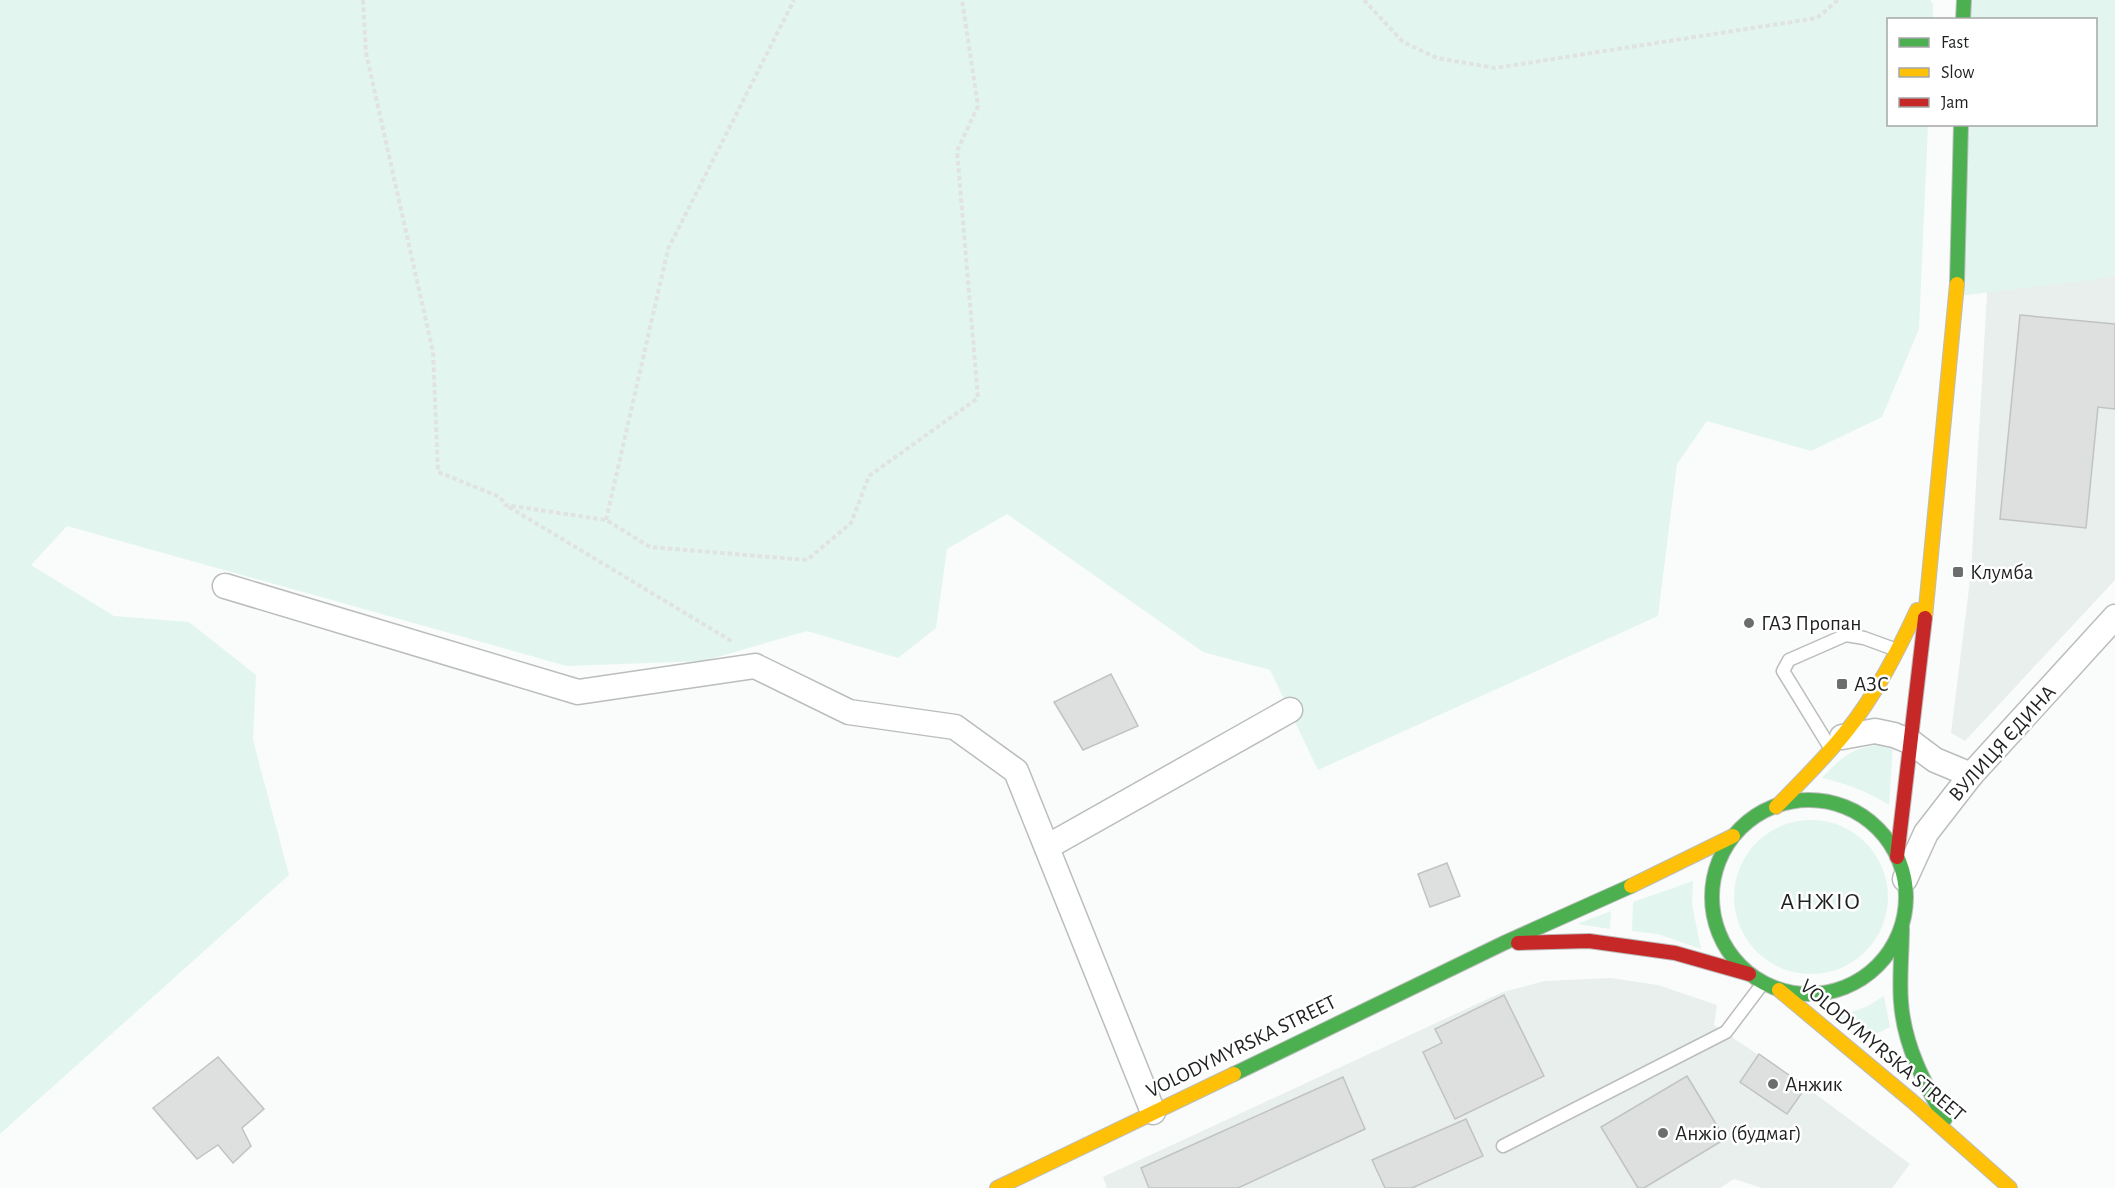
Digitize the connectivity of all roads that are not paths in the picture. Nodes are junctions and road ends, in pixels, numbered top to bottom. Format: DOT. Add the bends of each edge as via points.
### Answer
graph roads {
  1 [pos="1964,0"];
  2 [pos="1963,18"];
  3 [pos="1961,126"];
  4 [pos="1929,584"];
  5 [pos="225,586"];
  6 [pos="2115,617"];
  7 [pos="1898,650"];
  8 [pos="1290,710"];
  9 [pos="1911,742"];
  10 [pos="1837,743"];
  11 [pos="1971,775"];
  12 [pos="1776,807"];
  13 [pos="1733,836"];
  14 [pos="1047,847"];
  15 [pos="1901,868"];
  16 [pos="1902,926"];
  17 [pos="1504,943"];
  18 [pos="1749,974"];
  19 [pos="1762,983"];
  20 [pos="1779,990"];
  21 [pos="1153,1112"];
  22 [pos="1959,1142"];
  23 [pos="1503,1146"];
  24 [pos="1002,1187"];
  25 [pos="2010,1188"];
  1 -- 2 [label="street"];
  3 -- 4 [label="street" via="1957,296"];
  4 -- 7 [label="street"];
  4 -- 9 [label="street"];
  5 -- 14 [label="street" via="578,692 755,666 849,712 955,727 1016,771"];
  6 -- 11 [label="street, ВУЛИЦЯ ЄДИНА"];
  7 -- 10 [label="street" via="1882,681"];
  7 -- 10 [label="lane" via="1846,635 1789,660 1783,671"];
  8 -- 14 [label="street"];
  9 -- 10 [label="street" via="1875,731"];
  9 -- 11 [label="street" via="1935,760"];
  9 -- 15 [label="street"];
  10 -- 12 [label="street"];
  11 -- 15 [label="street, ВУЛИЦЯ ЄДИНА"];
  12 -- 13 [label="street" via="1752,817"];
  12 -- 15 [label="street" via="1804,800 1833,803 1859,814 1882,832"];
  13 -- 17 [label="street, VOLODYMYRSKA STREET"];
  13 -- 18 [label="street" via="1717,868 1712,897 1716,926 1729,952"];
  14 -- 21 [label="street"];
  15 -- 16 [label="street" via="1906,903"];
  16 -- 20 [label="street" via="1888,954 1867,975 1840,990 1810,995"];
  16 -- 22 [label="street, VOLODYMYRSKA STREET" via="1901,1005 1911,1052 1931,1096"];
  17 -- 18 [label="street, VOLODYMYRSKA STREET" via="1589,941 1675,953"];
  17 -- 21 [label="street, VOLODYMYRSKA STREET"];
  18 -- 19 [label="street"];
  19 -- 20 [label="street"];
  19 -- 23 [label="lane" via="1726,1032"];
  20 -- 22 [label="street, VOLODYMYRSKA STREET" via="1863,1057"];
  21 -- 24 [label="street, VOLODYMYRSKA STREET"];
  22 -- 25 [label="street, VOLODYMYRSKA STREET"];
}
